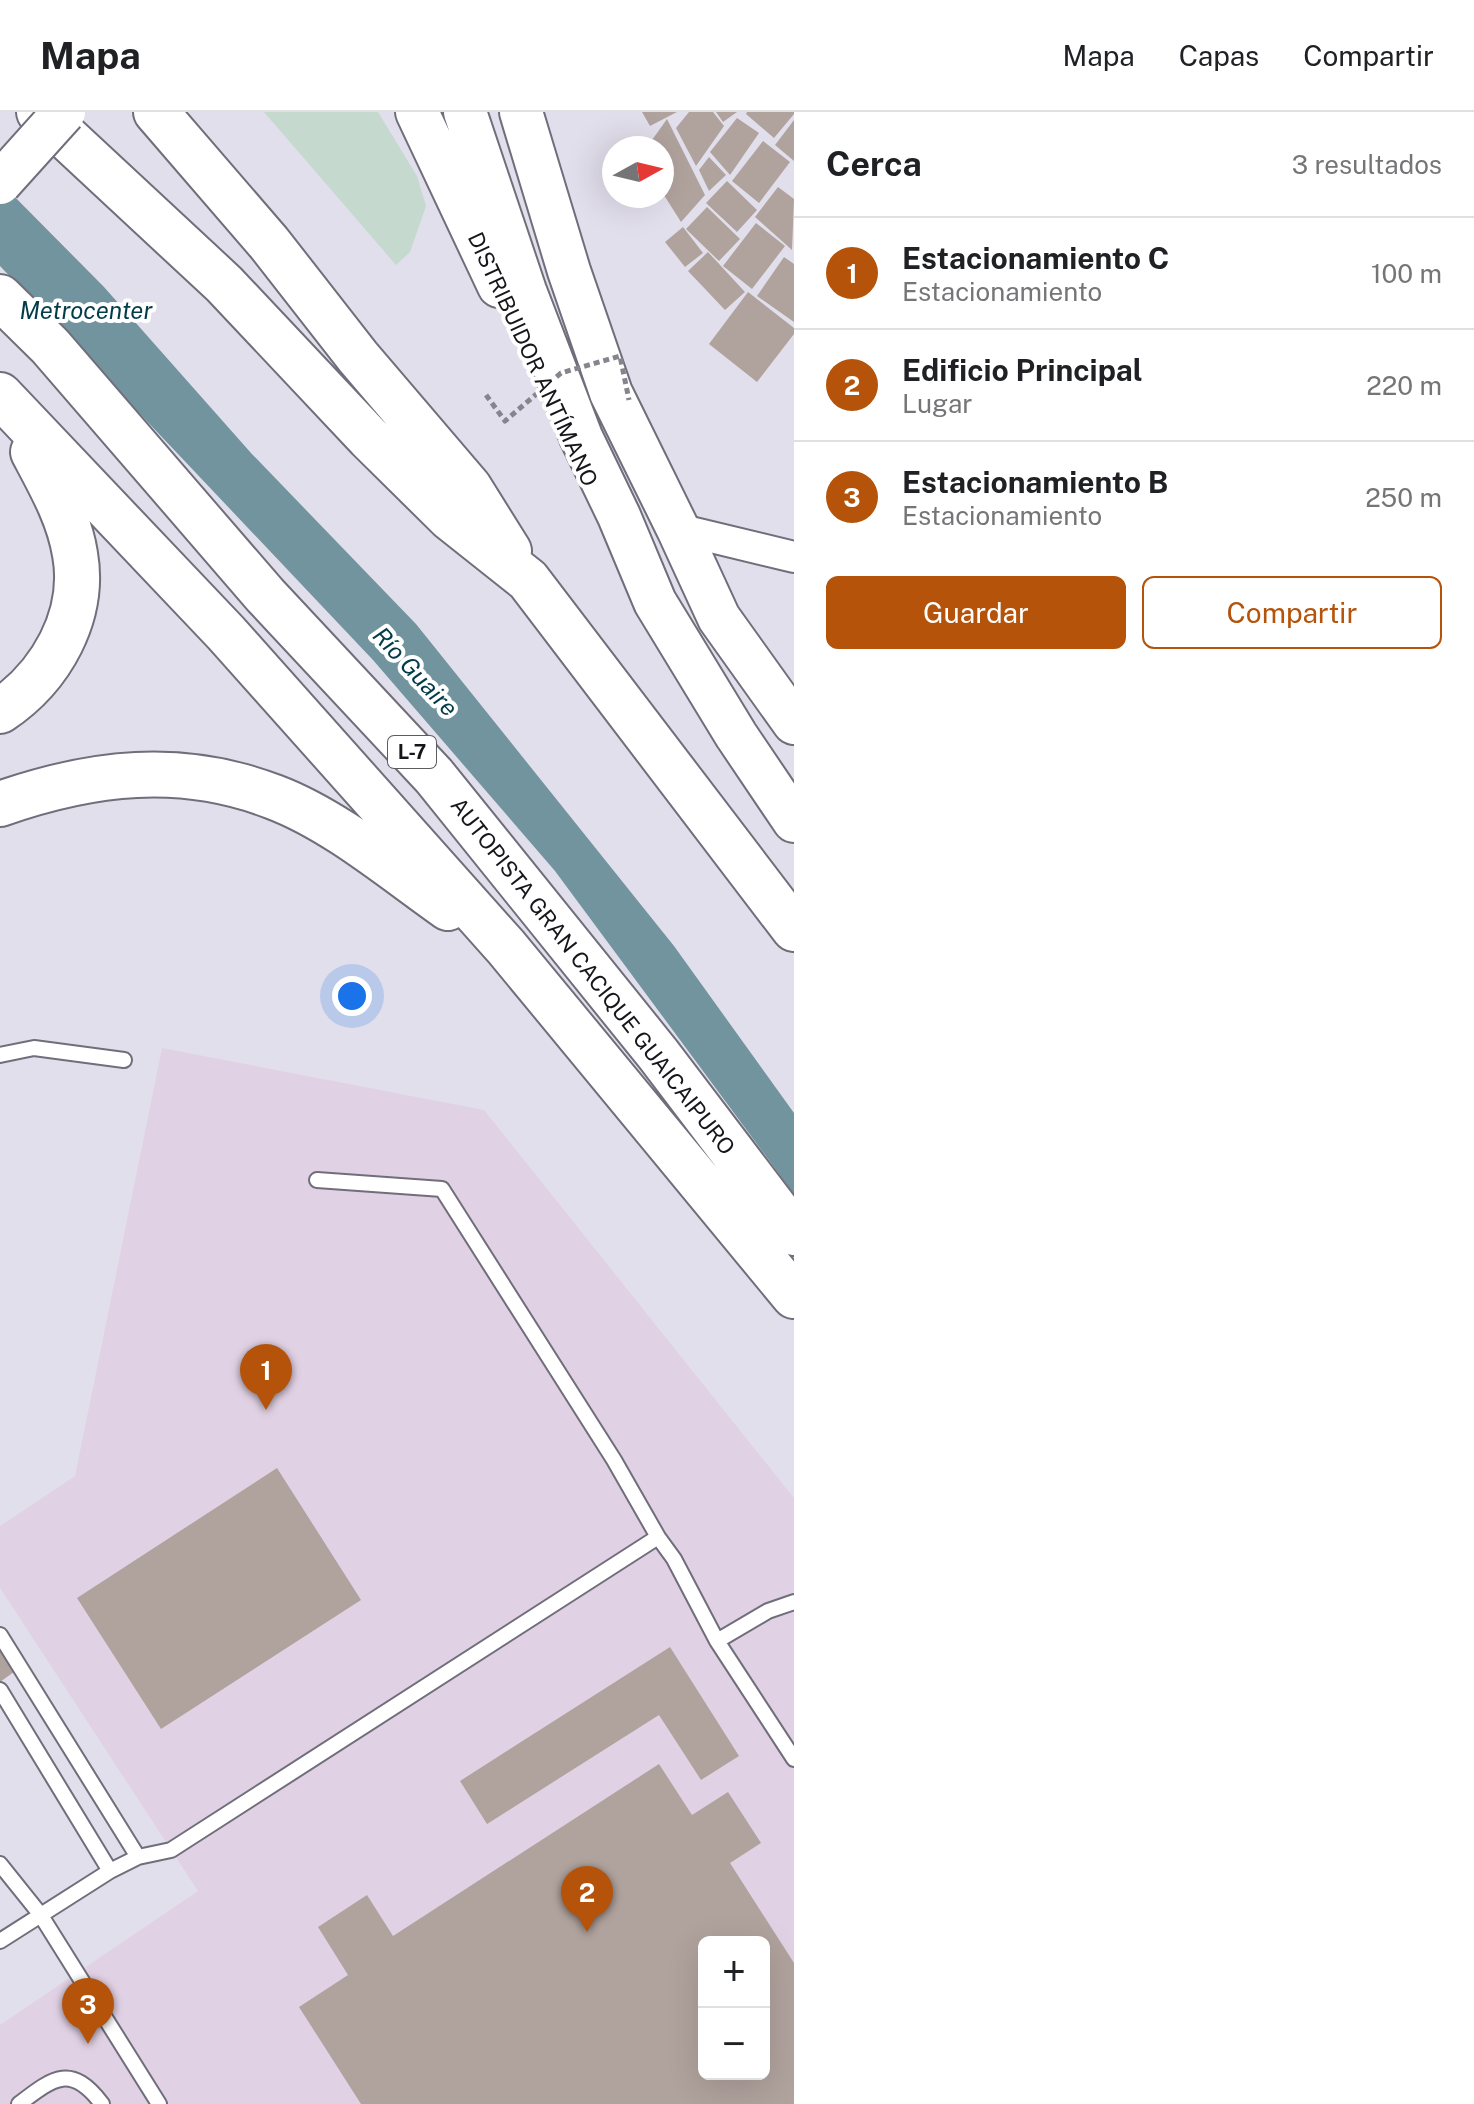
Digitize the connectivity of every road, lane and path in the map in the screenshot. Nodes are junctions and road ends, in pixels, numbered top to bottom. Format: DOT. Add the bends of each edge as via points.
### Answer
graph roads {
  1 [pos="39,112"];
  2 [pos="64,112"];
  3 [pos="156,112"];
  4 [pos="417,112"];
  5 [pos="465,112"];
  6 [pos="521,112"];
  7 [pos="0,183"];
  8 [pos="0,297"];
  9 [pos="486,395"];
  10 [pos="4,399"];
  11 [pos="629,400"];
  12 [pos="678,529"];
  13 [pos="790,549"];
  14 [pos="528,580"];
  15 [pos="655,602"];
  16 [pos="0,711"];
  17 [pos="794,723"];
  18 [pos="0,804"];
  19 [pos="794,821"];
  20 [pos="794,929"];
  21 [pos="506,947"];
  22 [pos="0,1056"];
  23 [pos="124,1060"];
  24 [pos="317,1180"];
  25 [pos="794,1233"];
  26 [pos="794,1296"];
  27 [pos="658,1537"];
  28 [pos="794,1602"];
  29 [pos="0,1635"];
  30 [pos="717,1641"];
  31 [pos="0,1690"];
  32 [pos="794,1759"];
  33 [pos="138,1857"];
  34 [pos="0,1864"];
  35 [pos="110,1871"];
  36 [pos="40,1914"];
  37 [pos="0,1941"];
  38 [pos="19,2104"];
  39 [pos="102,2104"];
  40 [pos="159,2104"];
  1 -- 14 [label="highway" via="224,284 450,518"];
  2 -- 7 [label="main road, bridge"];
  3 -- 14 [label="highway" via="469,487"];
  4 -- 15 [label="main road, DISTRIBUIDOR ANTÍMANO" via="592,488"];
  5 -- 15 [label="main road" via="581,437"];
  6 -- 12 [label="main road" via="611,393"];
  8 -- 25 [label="highway, AUTOPISTA GRAN CACIQUE GUAICAIPURO / L-7" via="50,346 265,595 434,776"];
  9 -- 11 [label="path, bridge" via="505,421 561,373 620,356"];
  10 -- 16 [label="highway" via="60,503 76,555 76,598 66,633 46,670"];
  10 -- 21 [label="highway" via="226,633"];
  12 -- 13 [label="street"];
  12 -- 17 [label="main road" via="719,618"];
  14 -- 20 [label="highway"];
  15 -- 19 [label="main road"];
  18 -- 21 [label="highway" via="52,786 150,773 273,796 334,829"];
  21 -- 26 [label="highway"];
  22 -- 23 [label="lane" via="34,1048"];
  24 -- 27 [label="lane" via="442,1189"];
  27 -- 30 [label="lane"];
  27 -- 33 [label="lane" via="171,1850"];
  28 -- 30 [label="lane"];
  29 -- 33 [label="lane"];
  30 -- 32 [label="lane"];
  31 -- 35 [label="lane"];
  33 -- 35 [label="lane"];
  34 -- 36 [label="lane"];
  35 -- 36 [label="lane"];
  36 -- 37 [label="lane"];
  36 -- 40 [label="lane"];
  38 -- 39 [label="lane" via="50,2081 68,2078 89,2087"];
}
